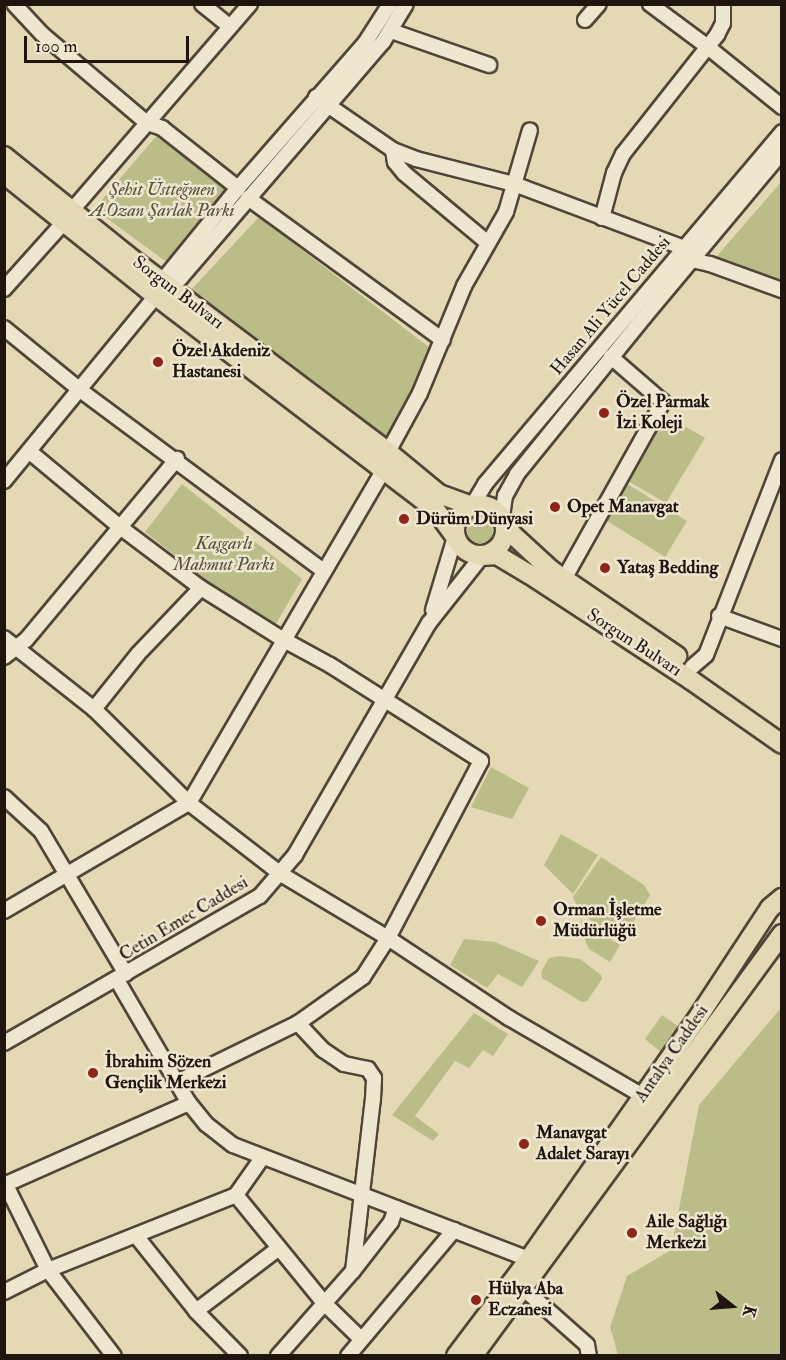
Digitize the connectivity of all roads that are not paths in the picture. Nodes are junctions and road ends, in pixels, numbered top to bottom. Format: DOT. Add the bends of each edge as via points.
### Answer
graph roads {
  1 [pos="14,4"];
  2 [pos="202,4"];
  3 [pos="250,4"];
  4 [pos="390,4"];
  5 [pos="406,4"];
  6 [pos="599,4"];
  7 [pos="650,4"];
  8 [pos="723,4"];
  9 [pos="585,20"];
  10 [pos="231,27"];
  11 [pos="391,31"];
  12 [pos="709,48"];
  13 [pos="489,65"];
  14 [pos="316,96"];
  15 [pos="329,106"];
  16 [pos="782,107"];
  17 [pos="147,123"];
  18 [pos="530,130"];
  19 [pos="782,132"];
  20 [pos="393,150"];
  21 [pos="782,153"];
  22 [pos="4,156"];
  23 [pos="4,174"];
  24 [pos="514,184"];
  25 [pos="243,193"];
  26 [pos="69,215"];
  27 [pos="602,218"];
  28 [pos="488,243"];
  29 [pos="684,248"];
  30 [pos="692,260"];
  31 [pos="164,288"];
  32 [pos="4,289"];
  33 [pos="782,290"];
  34 [pos="4,328"];
  35 [pos="443,340"];
  36 [pos="611,357"];
  37 [pos="80,390"];
  38 [pos="30,452"];
  39 [pos="177,459"];
  40 [pos="386,460"];
  41 [pos="781,464"];
  42 [pos="4,481"];
  43 [pos="472,506"];
  44 [pos="503,521"];
  45 [pos="120,527"];
  46 [pos="455,537"];
  47 [pos="482,556"];
  48 [pos="324,571"];
  49 [pos="564,579"];
  50 [pos="201,588"];
  51 [pos="719,616"];
  52 [pos="429,623"];
  53 [pos="4,638"];
  54 [pos="782,639"];
  55 [pos="284,640"];
  56 [pos="16,648"];
  57 [pos="4,657"];
  58 [pos="692,667"];
  59 [pos="383,699"];
  60 [pos="94,709"];
  61 [pos="782,729"];
  62 [pos="782,744"];
  63 [pos="4,797"];
  64 [pos="189,803"];
  65 [pos="68,874"];
  66 [pos="280,874"];
  67 [pos="782,898"];
  68 [pos="4,911"];
  69 [pos="782,934"];
  70 [pos="388,938"];
  71 [pos="122,977"];
  72 [pos="298,1023"];
  73 [pos="4,1043"];
  74 [pos="177,1082"];
  75 [pos="643,1096"];
  76 [pos="189,1103"];
  77 [pos="262,1158"];
  78 [pos="5,1185"];
  79 [pos="363,1194"];
  80 [pos="236,1195"];
  81 [pos="396,1208"];
  82 [pos="454,1230"];
  83 [pos="137,1237"];
  84 [pos="279,1248"];
  85 [pos="530,1259"];
  86 [pos="48,1270"];
  87 [pos="353,1271"];
  88 [pos="524,1289"];
  89 [pos="4,1293"];
  90 [pos="324,1303"];
  91 [pos="196,1311"];
  92 [pos="362,1339"];
  93 [pos="114,1356"];
  94 [pos="240,1356"];
  95 [pos="278,1356"];
  96 [pos="348,1356"];
  97 [pos="456,1356"];
  98 [pos="474,1356"];
  99 [pos="589,1356"];
  1 -- 17 [label="street" via="42,34"];
  2 -- 10 [label="street"];
  3 -- 10 [label="street"];
  4 -- 14 [label="street" via="365,43"];
  5 -- 11 [label="street"];
  6 -- 9 [label="street"];
  7 -- 12 [label="street"];
  8 -- 12 [label="street" via="723,22"];
  10 -- 17 [label="street"];
  11 -- 13 [label="street"];
  11 -- 15 [label="street"];
  12 -- 16 [label="street"];
  12 -- 27 [label="street" via="627,147 614,173"];
  14 -- 15 [label="street"];
  14 -- 25 [label="street"];
  15 -- 20 [label="street"];
  15 -- 25 [label="street"];
  17 -- 25 [label="street" via="162,128"];
  17 -- 26 [label="street"];
  18 -- 24 [label="street"];
  19 -- 29 [label="street, Hasan Ali Yücel Caddesi"];
  20 -- 24 [label="street"];
  20 -- 28 [label="street" via="395,162 404,173"];
  21 -- 30 [label="street, Hasan Ali Yücel Caddesi"];
  22 -- 26 [label="main road, Sorgun Bulvarı"];
  23 -- 26 [label="main road, Sorgun Bulvarı"];
  24 -- 27 [label="street"];
  24 -- 28 [label="street" via="506,212"];
  25 -- 31 [label="street"];
  25 -- 35 [label="street"];
  26 -- 31 [label="main road, Sorgun Bulvarı"];
  26 -- 32 [label="street"];
  27 -- 29 [label="street"];
  28 -- 35 [label="street" via="464,286"];
  29 -- 43 [label="street, Hasan Ali Yücel Caddesi" via="484,484"];
  30 -- 33 [label="street"];
  30 -- 36 [label="street, Hasan Ali Yücel Caddesi"];
  31 -- 37 [label="street"];
  31 -- 40 [label="main road, Sorgun Bulvarı"];
  34 -- 37 [label="street"];
  35 -- 40 [label="street"];
  36 -- 44 [label="street, Hasan Ali Yücel Caddesi" via="517,474 505,496"];
  36 -- 49 [label="street" via="663,402"];
  37 -- 38 [label="street"];
  37 -- 39 [label="street"];
  38 -- 42 [label="street"];
  38 -- 45 [label="street"];
  39 -- 45 [label="street"];
  39 -- 48 [label="street"];
  40 -- 43 [label="main road, Sorgun Bulvarı" via="439,494"];
  40 -- 46 [label="main road, Sorgun Bulvarı" via="435,509"];
  40 -- 48 [label="street"];
  41 -- 51 [label="street"];
  43 -- 44 [label="main road" via="489,506"];
  43 -- 46 [label="main road" via="456,522"];
  44 -- 47 [label="main road" via="505,533 498,549"];
  44 -- 49 [label="main road, Sorgun Bulvarı" via="512,534"];
  45 -- 50 [label="street"];
  45 -- 56 [label="street"];
  46 -- 47 [label="main road" via="465,551"];
  46 -- 52 [label="street"];
  47 -- 52 [label="street"];
  47 -- 62 [label="main road, Sorgun Bulvarı" via="497,555 529,574"];
  48 -- 55 [label="street"];
  49 -- 58 [label="main road, Sorgun Bulvarı"];
  50 -- 55 [label="street"];
  50 -- 60 [label="street" via="138,654"];
  51 -- 54 [label="street"];
  51 -- 58 [label="street" via="706,655"];
  52 -- 59 [label="street, Cetin Emec Caddesi"];
  53 -- 56 [label="street"];
  55 -- 59 [label="street"];
  55 -- 64 [label="street"];
  56 -- 57 [label="street"];
  56 -- 60 [label="street"];
  58 -- 61 [label="main road, Sorgun Bulvarı"];
  59 -- 66 [label="street, Cetin Emec Caddesi" via="310,830"];
  59 -- 70 [label="street" via="481,761"];
  60 -- 64 [label="street"];
  63 -- 65 [label="street" via="41,831"];
  64 -- 65 [label="street"];
  64 -- 66 [label="street"];
  65 -- 68 [label="street"];
  65 -- 71 [label="street"];
  66 -- 70 [label="street"];
  66 -- 71 [label="street, Cetin Emec Caddesi" via="260,896"];
  67 -- 75 [label="main road, Antalya Caddesi" via="770,908"];
  69 -- 88 [label="main road, Antalya Caddesi"];
  70 -- 72 [label="street" via="363,977"];
  70 -- 75 [label="street" via="508,1018"];
  71 -- 73 [label="street, Cetin Emec Caddesi"];
  71 -- 74 [label="street"];
  72 -- 74 [label="street"];
  72 -- 79 [label="street" via="323,1050 344,1064 368,1069 374,1078"];
  74 -- 76 [label="street"];
  75 -- 85 [label="main road, Antalya Caddesi"];
  76 -- 77 [label="street" via="206,1124 233,1145"];
  76 -- 78 [label="street"];
  77 -- 79 [label="street"];
  77 -- 80 [label="street"];
  78 -- 86 [label="street"];
  79 -- 81 [label="street"];
  79 -- 87 [label="street"];
  80 -- 83 [label="street"];
  80 -- 84 [label="street"];
  81 -- 82 [label="street"];
  81 -- 87 [label="street" via="391,1222"];
  82 -- 85 [label="street"];
  82 -- 92 [label="street"];
  83 -- 86 [label="street"];
  83 -- 91 [label="street"];
  84 -- 90 [label="street"];
  84 -- 91 [label="street"];
  85 -- 97 [label="main road, Antalya Caddesi"];
  86 -- 89 [label="street"];
  86 -- 93 [label="street"];
  87 -- 90 [label="street"];
  88 -- 98 [label="main road, Antalya Caddesi"];
  88 -- 99 [label="street" via="587,1345"];
  90 -- 92 [label="street"];
  90 -- 95 [label="street"];
  91 -- 94 [label="street"];
  92 -- 96 [label="street"];
}
